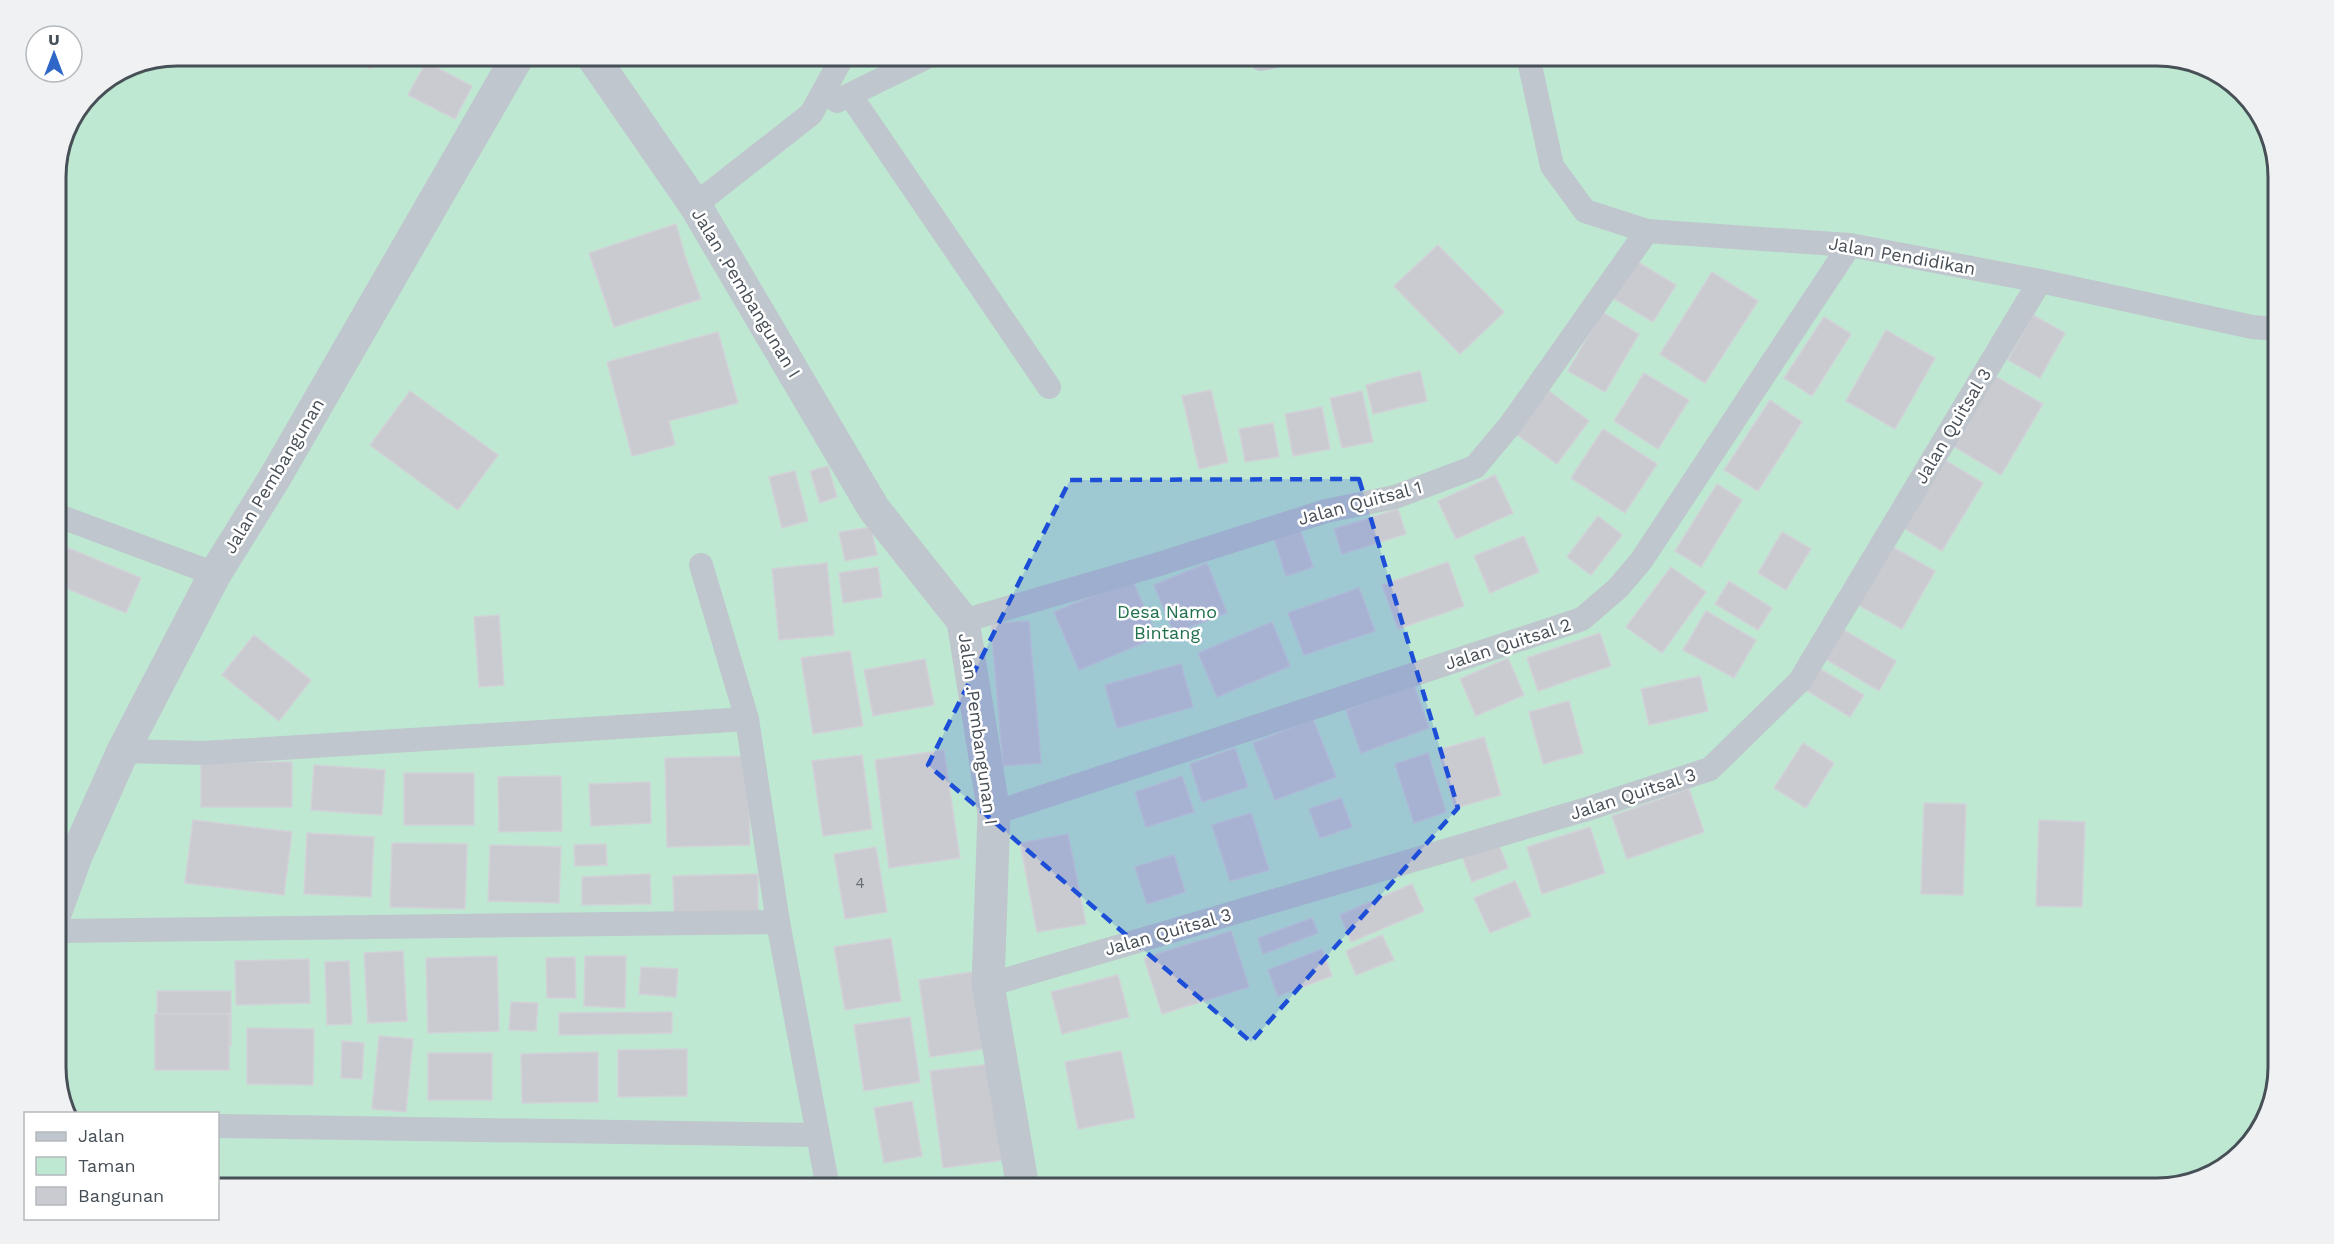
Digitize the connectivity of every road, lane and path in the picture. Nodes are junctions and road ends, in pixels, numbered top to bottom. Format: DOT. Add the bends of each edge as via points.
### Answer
graph roads {
  1 [pos="509,66"];
  2 [pos="599,66"];
  3 [pos="837,66"];
  4 [pos="909,66"];
  5 [pos="1530,66"];
  6 [pos="850,95"];
  7 [pos="811,114"];
  8 [pos="695,205"];
  9 [pos="1647,231"];
  10 [pos="1850,244"];
  11 [pos="2040,281"];
  12 [pos="2268,328"];
  13 [pos="1049,387"];
  14 [pos="66,520"];
  15 [pos="701,565"];
  16 [pos="215,574"];
  17 [pos="963,621"];
  18 [pos="747,719"];
  19 [pos="123,751"];
  20 [pos="994,813"];
  21 [pos="66,852"];
  22 [pos="778,922"];
  23 [pos="66,931"];
  24 [pos="988,985"];
  25 [pos="219,1126"];
  26 [pos="817,1135"];
  27 [pos="826,1178"];
  28 [pos="1021,1178"];
  1 -- 16 [label="street, Jalan Pembangunan" via="280,469"];
  2 -- 8 [label="street, Jalan .Pembangunan I"];
  3 -- 7 [label="lane"];
  4 -- 6 [label="lane"];
  5 -- 9 [label="lane, Jalan Pendidikan" via="1552,166 1585,211"];
  6 -- 7 [label="lane"];
  6 -- 13 [label="lane"];
  7 -- 8 [label="lane"];
  8 -- 17 [label="street, Jalan .Pembangunan I" via="874,509"];
  9 -- 10 [label="lane, Jalan Pendidikan"];
  9 -- 17 [label="lane, Jalan Quitsal 1" via="1475,467 1395,498 1326,511"];
  10 -- 11 [label="lane, Jalan Pendidikan"];
  10 -- 20 [label="lane, Jalan Quitsal 2" via="1641,561 1582,620"];
  11 -- 12 [label="lane, Jalan Pendidikan"];
  11 -- 24 [label="lane, Jalan Quitsal 3" via="1800,681 1710,769 1587,809"];
  14 -- 16 [label="lane"];
  15 -- 18 [label="lane"];
  16 -- 19 [label="street, Jalan Pembangunan"];
  17 -- 20 [label="street, Jalan .Pembangunan I"];
  18 -- 19 [label="lane" via="203,753"];
  18 -- 22 [label="lane"];
  19 -- 21 [label="street, Jalan Pembangunan"];
  20 -- 24 [label="street, Jalan .Pembangunan I"];
  22 -- 23 [label="lane"];
  22 -- 26 [label="lane"];
  24 -- 28 [label="street, Jalan .Pembangunan I"];
  25 -- 26 [label="lane"];
  26 -- 27 [label="lane"];
}
